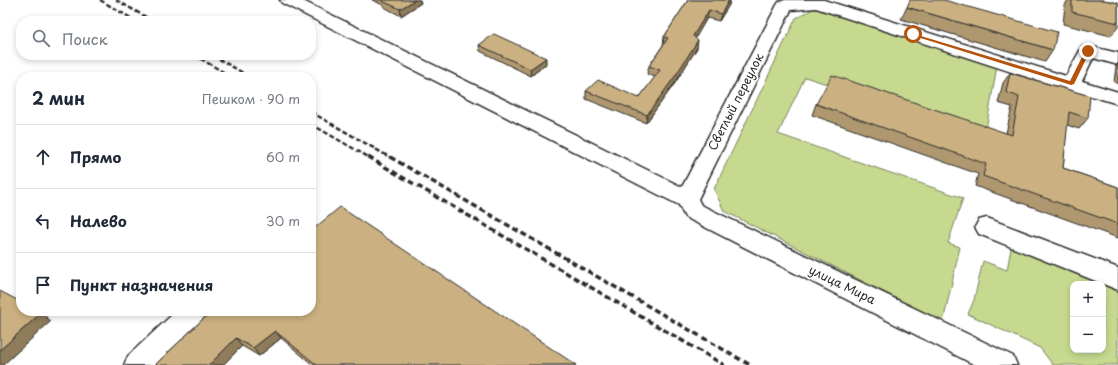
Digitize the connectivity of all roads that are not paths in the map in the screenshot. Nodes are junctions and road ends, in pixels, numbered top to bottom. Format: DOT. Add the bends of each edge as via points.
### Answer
graph roads {
  1 [pos="288,0"];
  2 [pos="783,2"];
  3 [pos="1118,59"];
  4 [pos="1071,84"];
  5 [pos="1118,98"];
  6 [pos="686,199"];
  7 [pos="987,228"];
  8 [pos="1118,279"];
  9 [pos="189,316"];
  10 [pos="138,365"];
  11 [pos="1003,365"];
  1 -- 6 [label="street"];
  2 -- 4 [label="street" via="817,3"];
  2 -- 6 [label="street, Светлый переулок"];
  3 -- 4 [label="street" via="1088,51"];
  4 -- 5 [label="street"];
  6 -- 11 [label="street, улица Мира" via="693,211"];
  7 -- 8 [label="street"];
  9 -- 10 [label="street"];
}
